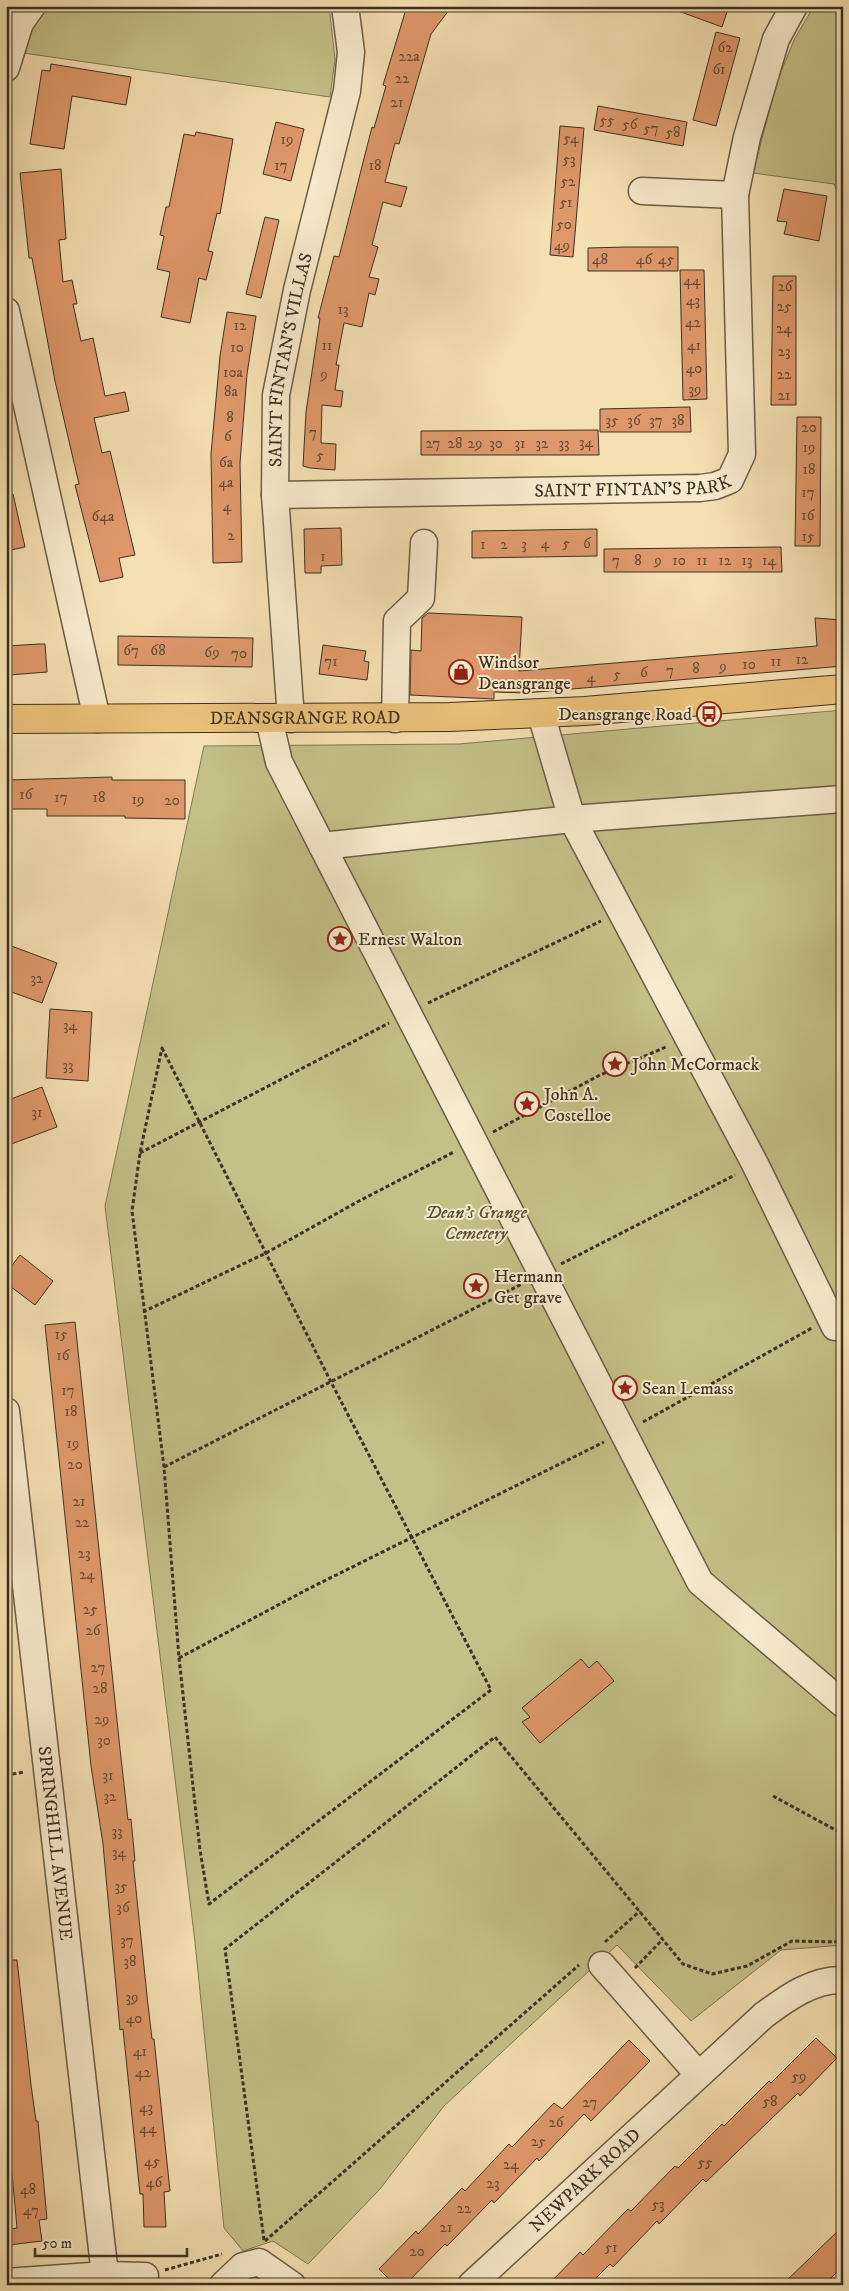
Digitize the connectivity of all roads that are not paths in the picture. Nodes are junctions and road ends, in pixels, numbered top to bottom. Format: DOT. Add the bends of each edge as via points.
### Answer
graph roads {
  1 [pos="32,6"];
  2 [pos="345,6"];
  3 [pos="794,6"];
  4 [pos="6,68"];
  5 [pos="642,191"];
  6 [pos="735,195"];
  7 [pos="6,311"];
  8 [pos="275,494"];
  9 [pos="424,543"];
  10 [pos="843,689"];
  11 [pos="541,714"];
  12 [pos="395,718"];
  13 [pos="6,719"];
  14 [pos="97,719"];
  15 [pos="280,719"];
  16 [pos="843,799"];
  17 [pos="572,819"];
  18 [pos="322,846"];
  19 [pos="836,1319"];
  20 [pos="6,1411"];
  21 [pos="843,1704"];
  22 [pos="594,1958"];
  23 [pos="831,1981"];
  24 [pos="698,2074"];
  25 [pos="105,2275"];
  26 [pos="145,2276"];
  27 [pos="6,2282"];
  28 [pos="223,2285"];
  29 [pos="292,2285"];
  30 [pos="472,2285"];
  1 -- 4 [label="street" via="20,23"];
  2 -- 8 [label="street, SAINT FINTAN'S VILLAS" via="351,52 347,91 297,290 276,395"];
  3 -- 6 [label="street, SAINT FINTAN'S PARK" via="776,39 747,137"];
  5 -- 6 [label="street"];
  6 -- 8 [label="street, SAINT FINTAN'S PARK" via="742,454 730,480 700,488"];
  7 -- 14 [label="street"];
  8 -- 15 [label="street, SAINT FINTAN'S VILLAS"];
  9 -- 12 [label="street" via="421,598 397,621"];
  10 -- 11 [label="main road, DEANSGRANGE ROAD"];
  11 -- 12 [label="main road, DEANSGRANGE ROAD"];
  11 -- 17 [label="street"];
  12 -- 15 [label="main road, DEANSGRANGE ROAD"];
  13 -- 14 [label="main road, DEANSGRANGE ROAD"];
  14 -- 15 [label="main road, DEANSGRANGE ROAD"];
  15 -- 18 [label="street, SAINT FINTAN'S VILLAS" via="280,762"];
  16 -- 17 [label="street"];
  17 -- 18 [label="street"];
  17 -- 19 [label="street"];
  18 -- 21 [label="street, SAINT FINTAN'S VILLAS" via="700,1582"];
  20 -- 25 [label="street, SPRINGHILL AVENUE"];
  22 -- 24 [label="street"];
  23 -- 24 [label="street, NEWPARK ROAD" via="794,1994 764,2015"];
  24 -- 30 [label="street, NEWPARK ROAD"];
  25 -- 26 [label="street"];
  25 -- 27 [label="street"];
  28 -- 29 [label="street" via="243,2266 259,2262"];
}
